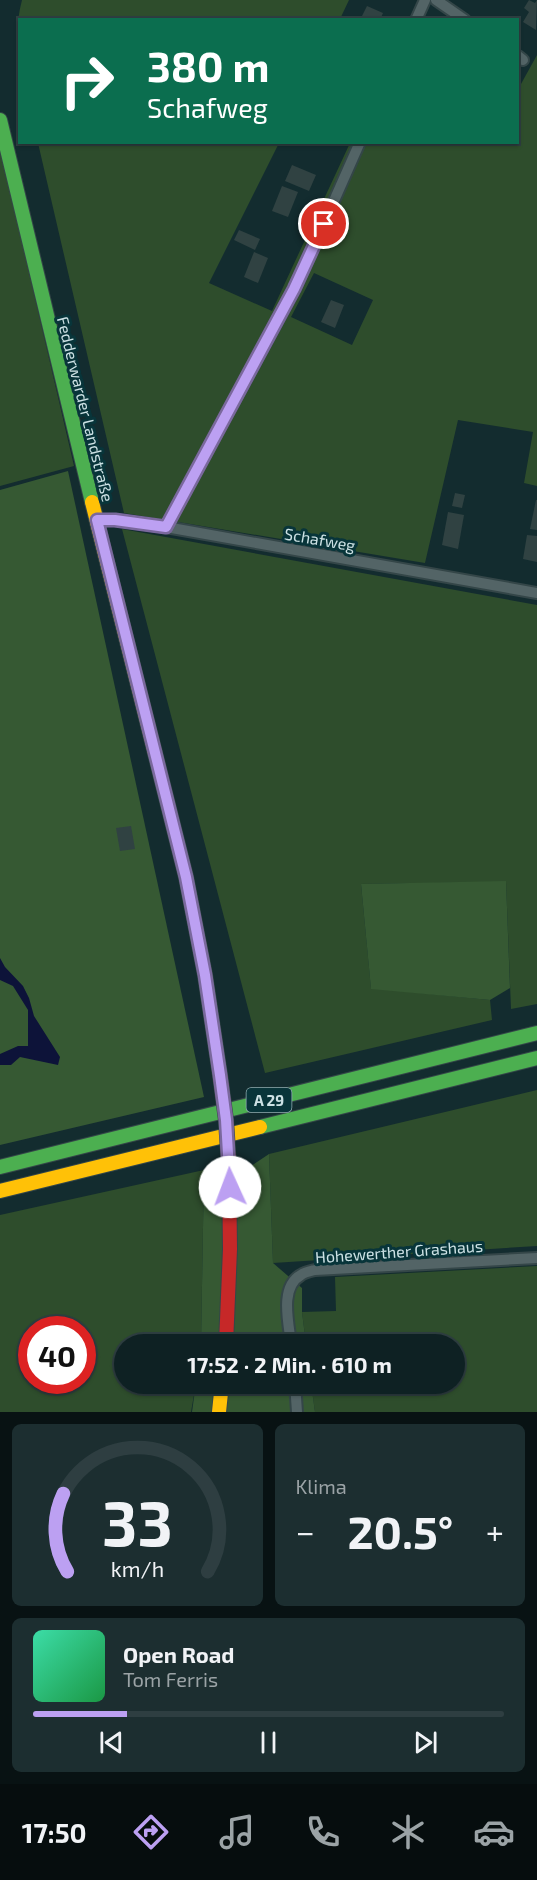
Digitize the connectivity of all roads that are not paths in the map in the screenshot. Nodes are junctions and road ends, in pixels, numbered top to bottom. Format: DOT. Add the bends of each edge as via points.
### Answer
graph roads {
  1 [pos="425,0"];
  2 [pos="436,0"];
  3 [pos="417,18"];
  4 [pos="462,18"];
  5 [pos="0,120"];
  6 [pos="359,144"];
  7 [pos="97,520"];
  8 [pos="166,527"];
  9 [pos="537,593"];
  10 [pos="537,1033"];
  11 [pos="537,1058"];
  12 [pos="0,1167"];
  13 [pos="0,1191"];
  14 [pos="537,1258"];
  15 [pos="226,1334"];
  16 [pos="290,1334"];
  17 [pos="221,1394"];
  18 [pos="296,1394"];
  19 [pos="219,1412"];
  20 [pos="297,1412"];
  1 -- 3 [label="street"];
  2 -- 4 [label="street"];
  5 -- 7 [label="main road, Fedderwarder Landstraße"];
  6 -- 8 [label="street" via="294,289"];
  7 -- 8 [label="street, Schafweg"];
  7 -- 15 [label="main road, Fedderwarder Landstraße, bridge" via="186,877 205,975 229,1167"];
  8 -- 9 [label="street, Schafweg"];
  10 -- 12 [label="main road, A 29"];
  11 -- 13 [label="main road, A 29"];
  14 -- 16 [label="street, Hohewerther Grashaus" via="315,1270 299,1275 290,1287 287,1302"];
  17 -- 19 [label="main road"];
  18 -- 20 [label="street"];
}
